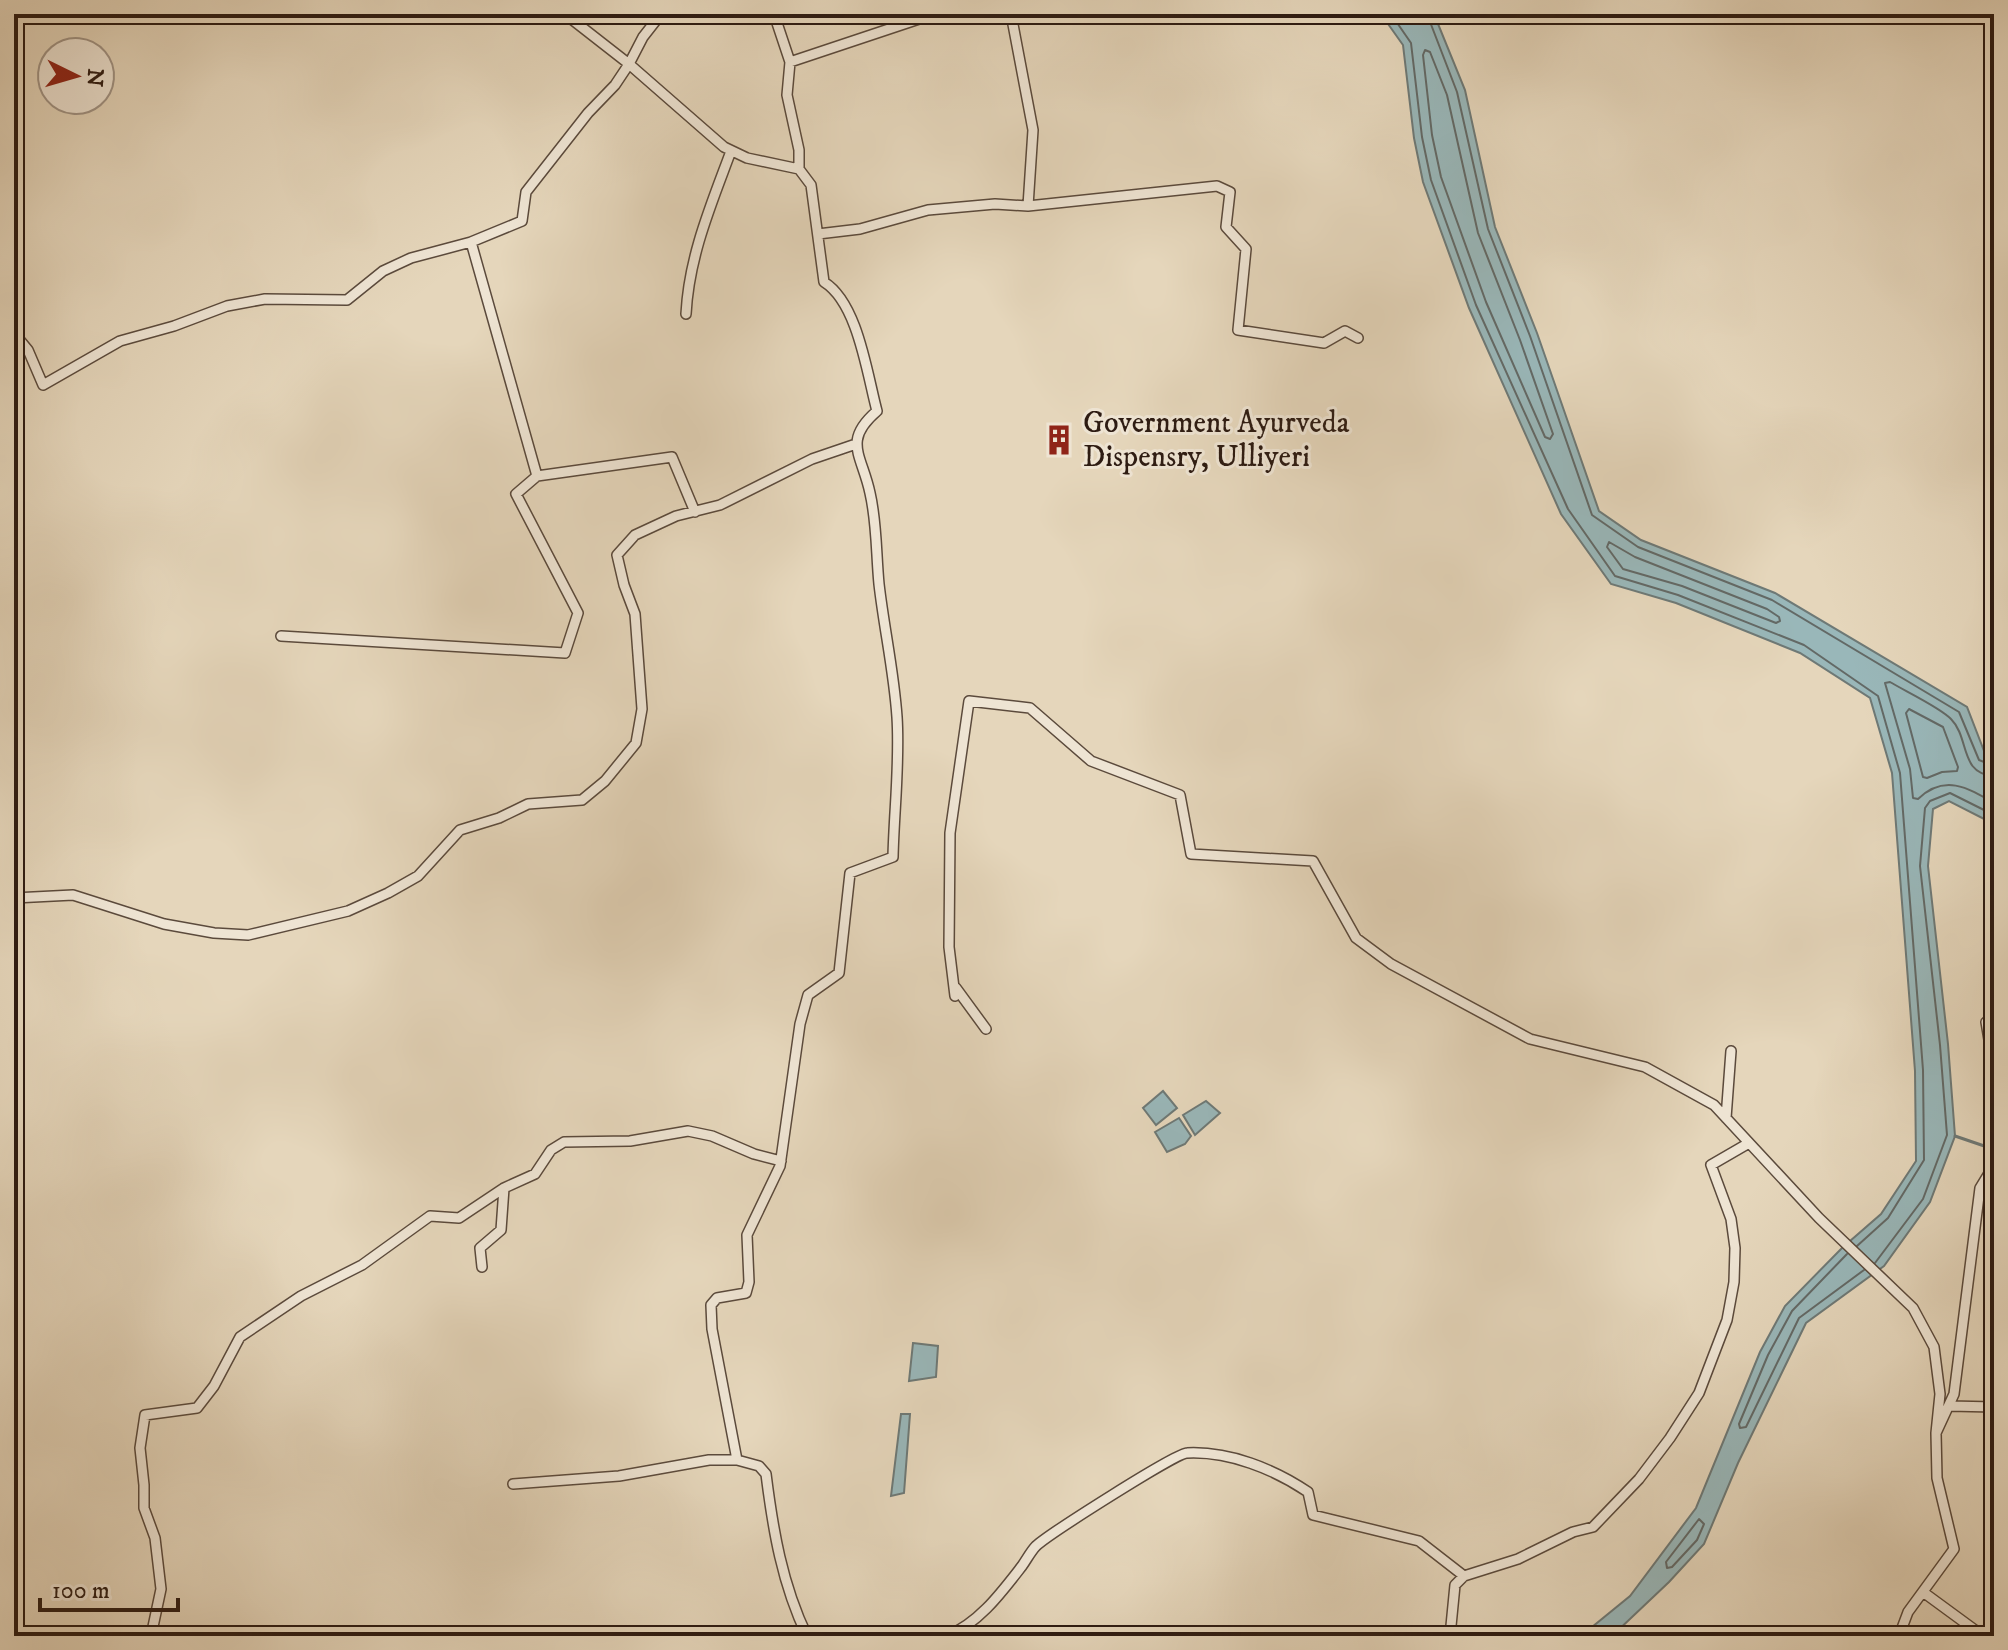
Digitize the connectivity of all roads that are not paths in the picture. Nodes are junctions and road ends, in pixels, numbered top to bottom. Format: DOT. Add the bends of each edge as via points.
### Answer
graph roads {
  1 [pos="565,14"];
  2 [pos="661,14"];
  3 [pos="774,14"];
  4 [pos="934,14"];
  5 [pos="1011,14"];
  6 [pos="790,62"];
  7 [pos="629,64"];
  8 [pos="731,151"];
  9 [pos="799,169"];
  10 [pos="1028,206"];
  11 [pos="818,234"];
  12 [pos="471,242"];
  13 [pos="686,314"];
  14 [pos="14,333"];
  15 [pos="1358,338"];
  16 [pos="856,444"];
  17 [pos="537,476"];
  18 [pos="695,512"];
  19 [pos="281,636"];
  20 [pos="14,898"];
  21 [pos="954,985"];
  22 [pos="955,996"];
  23 [pos="1994,1017"];
  24 [pos="986,1029"];
  25 [pos="1731,1051"];
  26 [pos="1994,1069"];
  27 [pos="1726,1118"];
  28 [pos="1749,1143"];
  29 [pos="781,1161"];
  30 [pos="1994,1165"];
  31 [pos="504,1188"];
  32 [pos="482,1267"];
  33 [pos="1950,1406"];
  34 [pos="1994,1407"];
  35 [pos="1936,1433"];
  36 [pos="737,1460"];
  37 [pos="513,1484"];
  38 [pos="1464,1576"];
  39 [pos="1923,1592"];
  40 [pos="151,1636"];
  41 [pos="807,1636"];
  42 [pos="947,1636"];
  43 [pos="1450,1636"];
  44 [pos="1899,1636"];
  45 [pos="1983,1636"];
  1 -- 7 [label="street"];
  2 -- 7 [label="street"];
  3 -- 6 [label="street"];
  4 -- 6 [label="street"];
  5 -- 10 [label="street" via="1033,130"];
  6 -- 9 [label="street" via="787,95"];
  7 -- 8 [label="street"];
  7 -- 12 [label="street" via="526,192 522,221"];
  8 -- 9 [label="street"];
  8 -- 13 [label="street" via="698,240"];
  9 -- 11 [label="street" via="811,185"];
  10 -- 11 [label="street" via="928,210 860,229"];
  10 -- 15 [label="street" via="1217,186 1230,192 1226,227 1246,249 1238,330 1324,343 1345,331"];
  11 -- 16 [label="street" via="824,282 850,312 877,411 861,426"];
  12 -- 14 [label="street" via="383,271 347,300 265,299 120,341 43,385"];
  12 -- 17 [label="street"];
  16 -- 18 [label="street"];
  16 -- 29 [label="street" via="876,527 892,658 897,721 893,857 850,873 839,973 808,995 800,1024"];
  17 -- 18 [label="street" via="672,457"];
  17 -- 19 [label="street" via="516,494 578,613 565,653"];
  18 -- 20 [label="street" via="635,535 617,555 635,614 642,709 636,743 582,800 528,804 460,830 418,876 388,893 348,911 248,935 164,924 73,895"];
  21 -- 22 [label="street"];
  21 -- 24 [label="street"];
  21 -- 27 [label="street" via="950,833 969,701 1030,708 1091,761 1180,795 1191,854 1313,861 1356,938 1391,964 1530,1039 1645,1067 1714,1105"];
  23 -- 26 [label="street" via="1986,1022"];
  25 -- 27 [label="street"];
  27 -- 28 [label="street"];
  28 -- 35 [label="street" via="1913,1308 1934,1347 1940,1394"];
  28 -- 38 [label="street" via="1711,1165 1731,1219 1734,1282 1727,1320 1699,1393 1670,1438 1593,1527"];
  29 -- 31 [label="street" via="688,1131 630,1141 564,1142 551,1150 535,1174"];
  29 -- 36 [label="street" via="747,1235 746,1293 717,1298 711,1305"];
  30 -- 33 [label="street" via="1980,1188"];
  31 -- 32 [label="street" via="501,1230 480,1248"];
  31 -- 40 [label="street" via="459,1218 430,1216 362,1265 301,1296 240,1337 197,1408 145,1415 140,1448 144,1508 155,1538 161,1589"];
  33 -- 34 [label="street"];
  33 -- 35 [label="street"];
  35 -- 39 [label="street" via="1937,1478 1954,1549"];
  36 -- 37 [label="street"];
  36 -- 41 [label="street" via="759,1466 766,1474 781,1570"];
  38 -- 42 [label="street" via="1419,1541 1313,1515 1308,1492 1288,1478 1227,1458 1184,1452 1036,1546 995,1599 964,1629"];
  38 -- 43 [label="street" via="1455,1585"];
  39 -- 44 [label="street"];
  39 -- 45 [label="street"];
}
